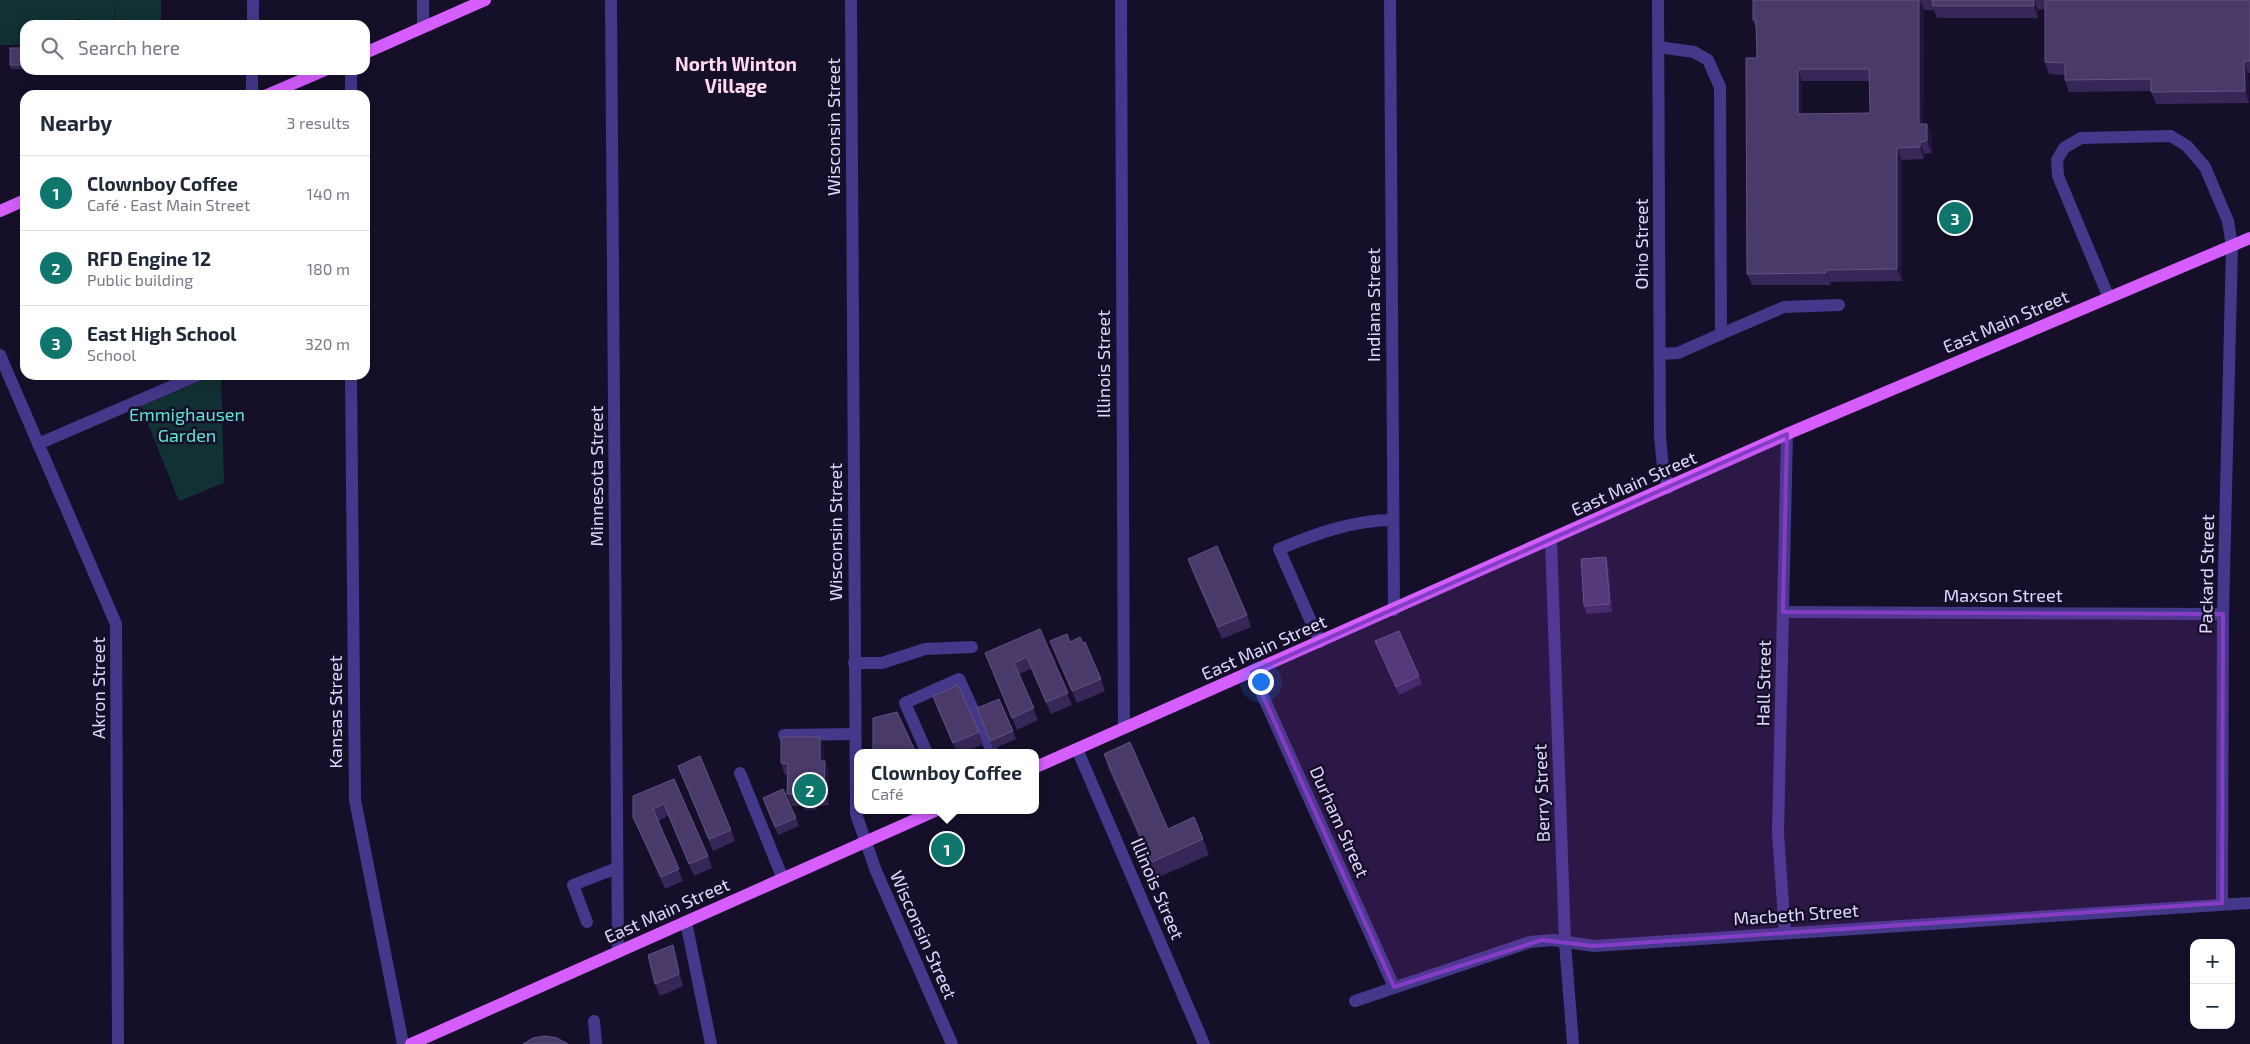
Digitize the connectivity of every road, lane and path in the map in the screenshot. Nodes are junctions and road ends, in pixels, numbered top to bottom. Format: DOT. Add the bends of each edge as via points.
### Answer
graph roads {
  1 [pos="253,0"];
  2 [pos="423,0"];
  3 [pos="485,0"];
  4 [pos="611,0"];
  5 [pos="851,0"];
  6 [pos="1121,0"];
  7 [pos="1390,0"];
  8 [pos="1658,0"];
  9 [pos="252,20"];
  10 [pos="423,26"];
  11 [pos="1658,47"];
  12 [pos="370,51"];
  13 [pos="252,75"];
  14 [pos="313,75"];
  15 [pos="351,75"];
  16 [pos="252,90"];
  17 [pos="279,90"];
  18 [pos="351,90"];
  19 [pos="20,202"];
  20 [pos="0,211"];
  21 [pos="2250,238"];
  22 [pos="2232,246"];
  23 [pos="2109,298"];
  24 [pos="1838,305"];
  25 [pos="1721,334"];
  26 [pos="1660,354"];
  27 [pos="0,355"];
  28 [pos="186,380"];
  29 [pos="351,380"];
  30 [pos="1787,434"];
  31 [pos="38,444"];
  32 [pos="1668,488"];
  33 [pos="1393,520"];
  34 [pos="1552,540"];
  35 [pos="1394,610"];
  36 [pos="1783,612"];
  37 [pos="2223,614"];
  38 [pos="1320,642"];
  39 [pos="972,647"];
  40 [pos="854,663"];
  41 [pos="1252,672"];
  42 [pos="1124,728"];
  43 [pos="856,734"];
  44 [pos="784,735"];
  45 [pos="856,749"];
  46 [pos="925,749"];
  47 [pos="991,749"];
  48 [pos="1077,749"];
  49 [pos="1039,766"];
  50 [pos="740,773"];
  51 [pos="856,814"];
  52 [pos="928,814"];
  53 [pos="864,843"];
  54 [pos="617,868"];
  55 [pos="783,879"];
  56 [pos="2222,903"];
  57 [pos="2250,903"];
  58 [pos="587,922"];
  59 [pos="686,922"];
  60 [pos="1785,933"];
  61 [pos="1565,943"];
  62 [pos="618,952"];
  63 [pos="1394,987"];
  64 [pos="1355,1001"];
  65 [pos="594,1021"];
  66 [pos="118,1044"];
  67 [pos="403,1044"];
  68 [pos="411,1044"];
  69 [pos="596,1044"];
  70 [pos="711,1044"];
  71 [pos="952,1044"];
  72 [pos="1204,1044"];
  73 [pos="1573,1044"];
  1 -- 9 [label="street"];
  2 -- 10 [label="street"];
  3 -- 10 [label="main road"];
  4 -- 54 [label="street, Minnesota Street"];
  5 -- 40 [label="street, Wisconsin Street"];
  6 -- 42 [label="street, Illinois Street"];
  7 -- 33 [label="street, Indiana Street"];
  8 -- 11 [label="street, Ohio Street"];
  10 -- 12 [label="main road"];
  11 -- 25 [label="street" via="1694,52 1708,60 1720,87"];
  11 -- 26 [label="street, Ohio Street"];
  13 -- 16 [label="street"];
  14 -- 17 [label="main road"];
  15 -- 18 [label="street"];
  19 -- 20 [label="main road"];
  21 -- 22 [label="main road, East Main Street"];
  22 -- 23 [label="main road, East Main Street"];
  22 -- 23 [label="street, Packard Street" via="2228,221 2205,167 2187,146 2171,136 2082,138 2064,148 2057,160 2058,176"];
  22 -- 37 [label="street, Packard Street"];
  23 -- 30 [label="main road, East Main Street"];
  24 -- 25 [label="street" via="1784,307"];
  25 -- 26 [label="street" via="1678,353"];
  26 -- 32 [label="street, Ohio Street" via="1661,452"];
  27 -- 31 [label="street, Akron Street"];
  28 -- 31 [label="street"];
  29 -- 67 [label="street, Kansas Street" via="354,800"];
  30 -- 32 [label="main road, East Main Street"];
  30 -- 36 [label="street, Hall Street"];
  31 -- 66 [label="street, Akron Street" via="116,624"];
  32 -- 34 [label="main road, East Main Street"];
  33 -- 35 [label="street, Indiana Street"];
  33 -- 38 [label="street" via="1376,520 1318,532 1279,549"];
  34 -- 35 [label="main road, East Main Street"];
  34 -- 61 [label="street, Berry Street"];
  35 -- 38 [label="main road, East Main Street"];
  36 -- 37 [label="street, Maxson Street"];
  36 -- 60 [label="street, Hall Street" via="1778,834"];
  37 -- 56 [label="street, Packard Street"];
  38 -- 41 [label="main road, East Main Street"];
  39 -- 40 [label="street" via="924,649 882,663"];
  40 -- 43 [label="street, Wisconsin Street"];
  41 -- 42 [label="main road, East Main Street"];
  41 -- 63 [label="street, Durham Street"];
  42 -- 48 [label="main road, East Main Street"];
  43 -- 44 [label="street"];
  43 -- 45 [label="street, Wisconsin Street"];
  46 -- 47 [label="street" via="904,703 959,679"];
  48 -- 49 [label="main road, East Main Street"];
  48 -- 72 [label="street, Illinois Street"];
  50 -- 55 [label="street"];
  51 -- 53 [label="street, Wisconsin Street"];
  52 -- 53 [label="main road, East Main Street"];
  53 -- 55 [label="main road, East Main Street"];
  53 -- 71 [label="street, Wisconsin Street"];
  54 -- 58 [label="street" via="573,885"];
  54 -- 62 [label="street, Minnesota Street"];
  55 -- 59 [label="main road, East Main Street"];
  56 -- 57 [label="street, Macbeth Street"];
  56 -- 60 [label="street, Macbeth Street"];
  59 -- 62 [label="main road, East Main Street"];
  59 -- 70 [label="street"];
  60 -- 61 [label="street, Macbeth Street" via="1594,946"];
  61 -- 63 [label="street, Macbeth Street" via="1530,942"];
  61 -- 73 [label="street, Berry Street"];
  62 -- 68 [label="main road, East Main Street"];
  63 -- 64 [label="street, Macbeth Street"];
  65 -- 69 [label="street"];
}
